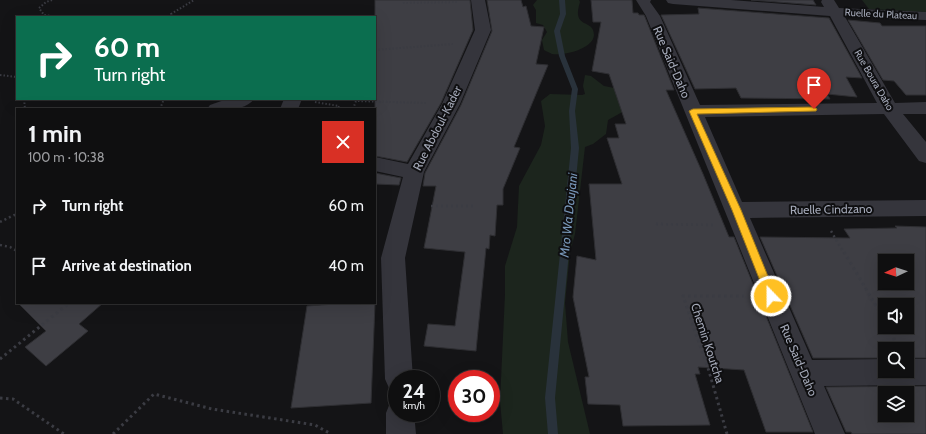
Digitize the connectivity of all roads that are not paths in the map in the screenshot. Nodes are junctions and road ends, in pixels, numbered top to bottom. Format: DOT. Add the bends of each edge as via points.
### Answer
graph roads {
  1 [pos="673,0"];
  2 [pos="478,1"];
  3 [pos="643,1"];
  4 [pos="831,6"];
  5 [pos="926,16"];
  6 [pos="242,100"];
  7 [pos="219,108"];
  8 [pos="889,108"];
  9 [pos="926,108"];
  10 [pos="693,111"];
  11 [pos="926,156"];
  12 [pos="376,164"];
  13 [pos="414,172"];
  14 [pos="926,208"];
  15 [pos="739,217"];
  16 [pos="399,370"];
  17 [pos="804,372"];
  18 [pos="926,372"];
  19 [pos="400,422"];
  20 [pos="401,434"];
  21 [pos="830,434"];
  1 -- 4 [label="street, Ruelle du Plateau"];
  2 -- 13 [label="street, Rue Abdoul-Kader" via="483,30 451,104"];
  3 -- 10 [label="street, Rue Said-Daho" via="653,16"];
  4 -- 5 [label="street, Ruelle du Plateau"];
  4 -- 8 [label="street, Rue Boura Daho"];
  6 -- 7 [label="street"];
  8 -- 9 [label="street"];
  8 -- 10 [label="street"];
  8 -- 11 [label="street, Rue Boura Daho"];
  10 -- 15 [label="street, Rue Said-Daho"];
  12 -- 13 [label="street"];
  13 -- 16 [label="street, Rue Abdoul-Kader" via="393,258"];
  14 -- 15 [label="street, Ruelle Cindzano" via="817,209"];
  15 -- 17 [label="street, Rue Said-Daho"];
  17 -- 18 [label="street"];
  17 -- 21 [label="street, Rue Said-Daho"];
  19 -- 20 [label="street"];
}
